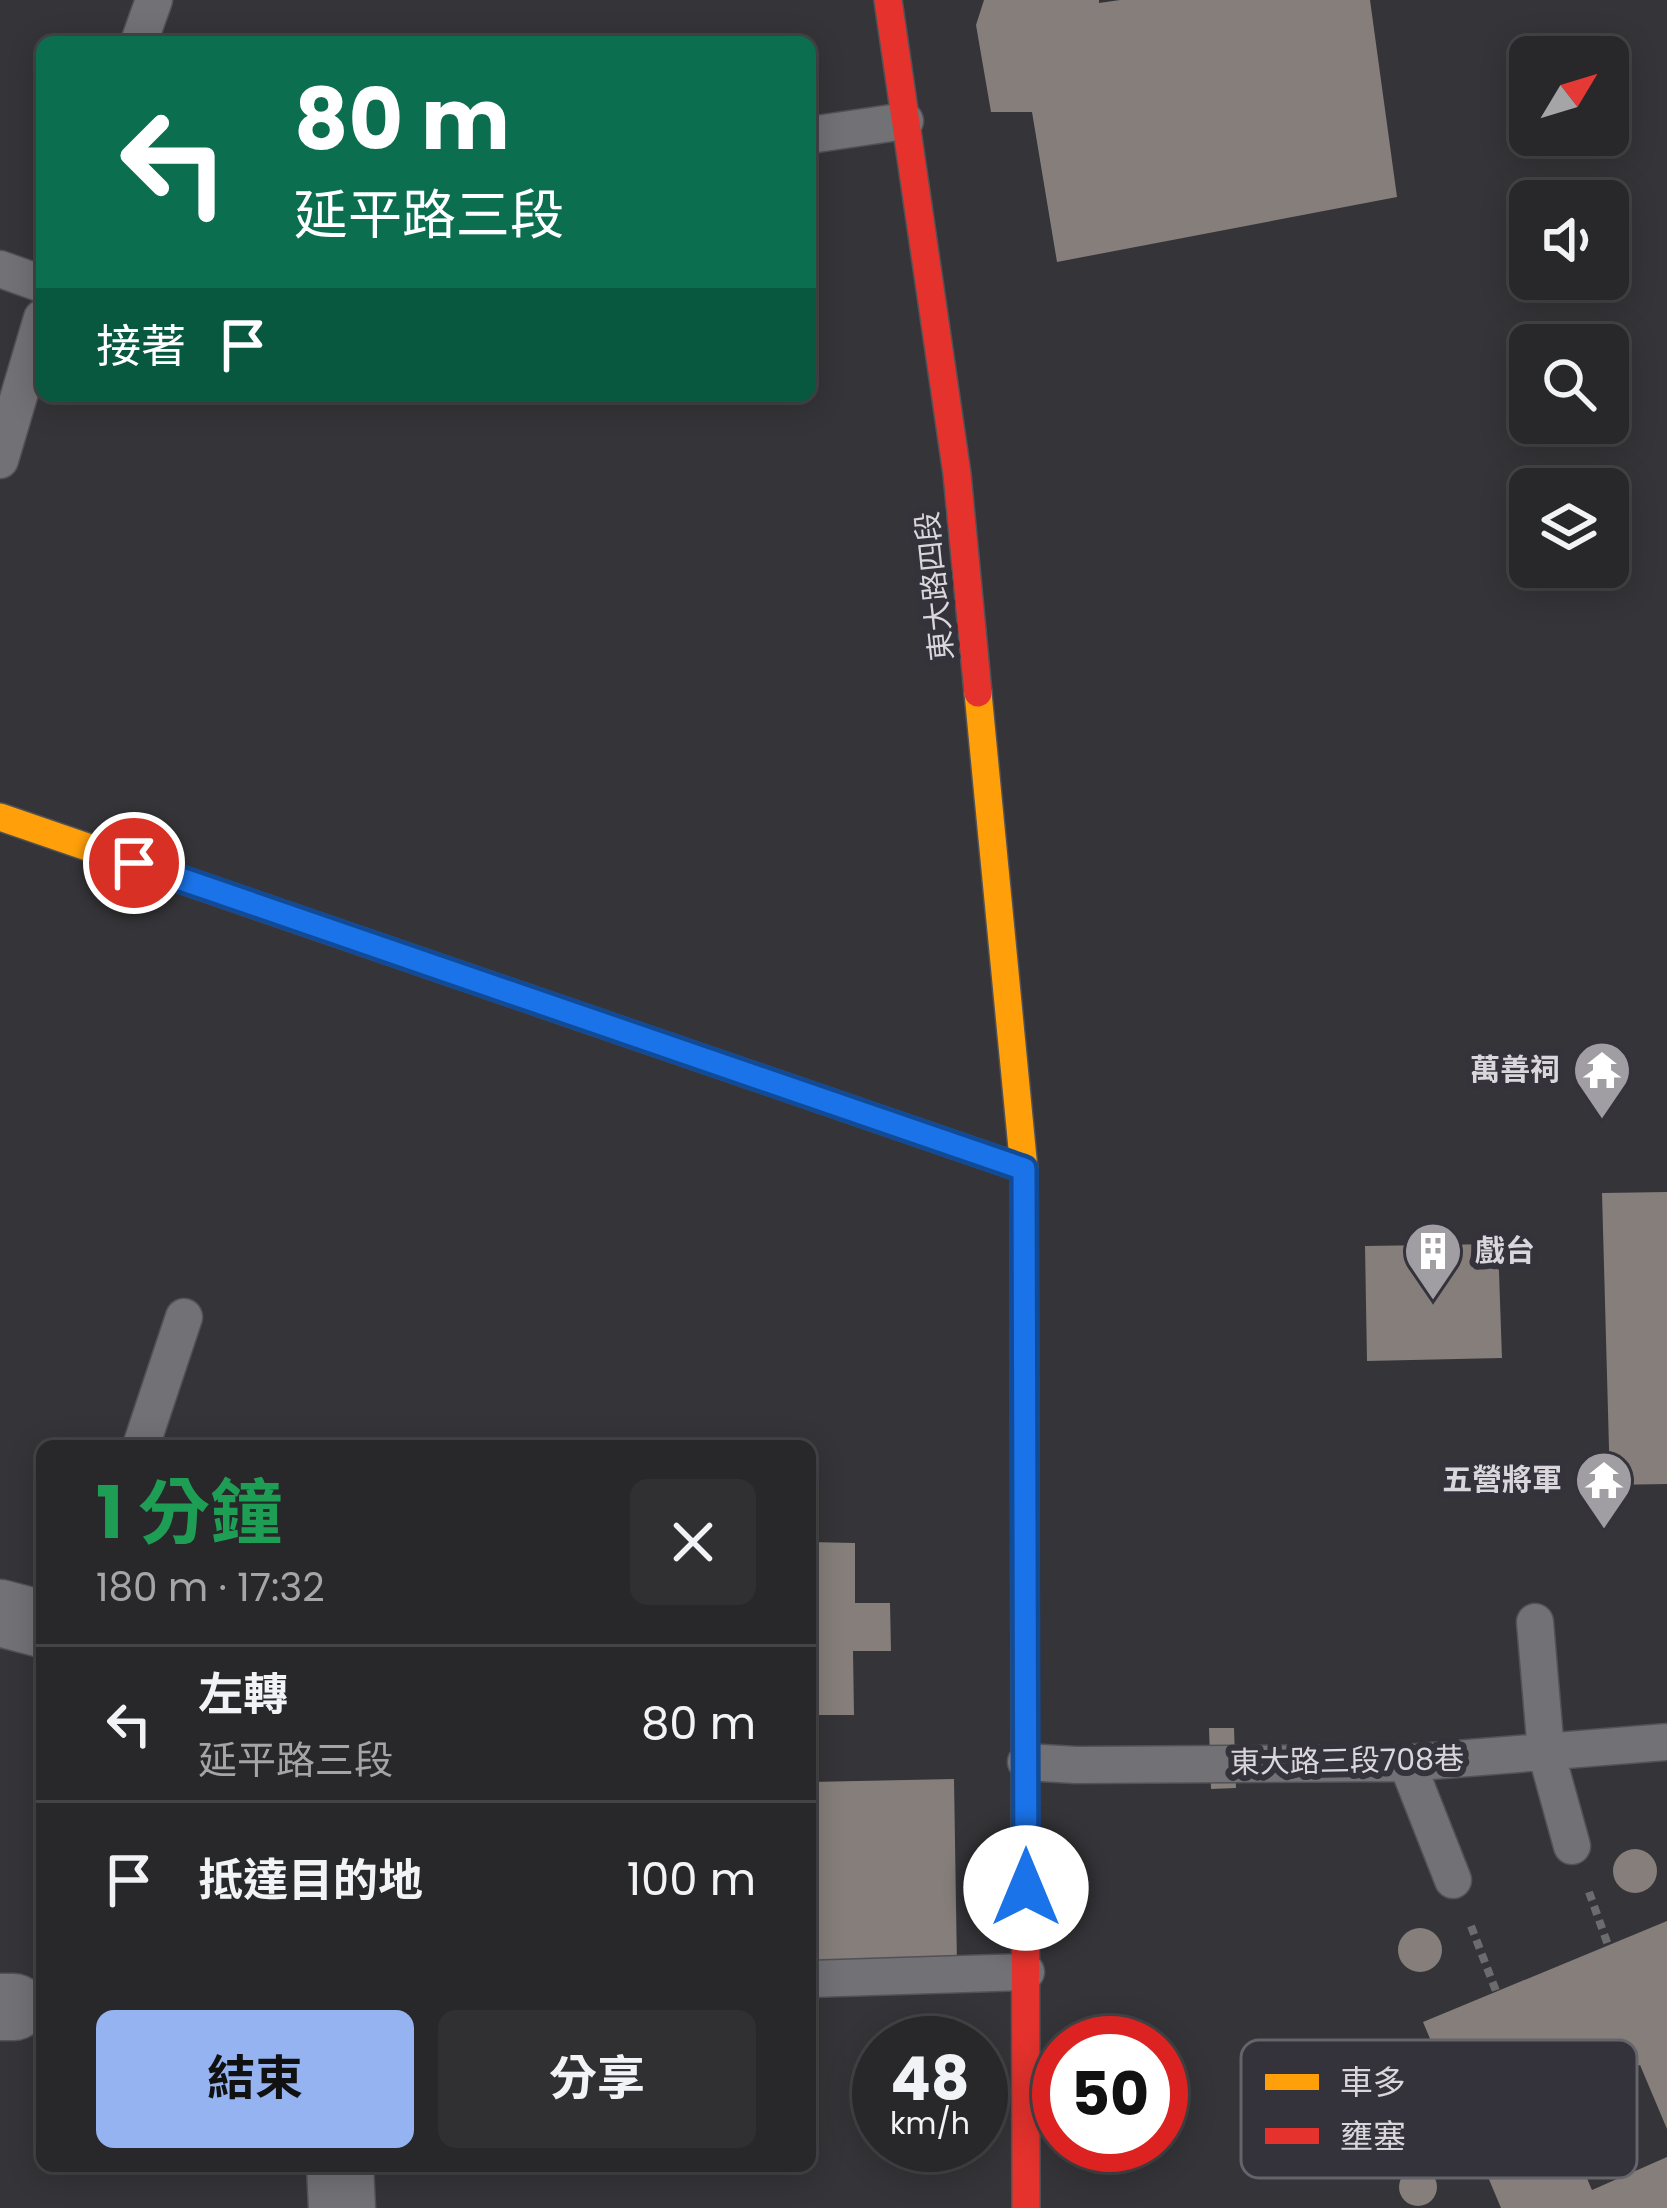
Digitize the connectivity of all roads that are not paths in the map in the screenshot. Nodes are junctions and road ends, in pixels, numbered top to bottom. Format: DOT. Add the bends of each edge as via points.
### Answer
graph roads {
  1 [pos="154,0"];
  2 [pos="888,0"];
  3 [pos="141,36"];
  4 [pos="905,121"];
  5 [pos="816,134"];
  6 [pos="0,269"];
  7 [pos="36,282"];
  8 [pos="36,338"];
  9 [pos="0,460"];
  10 [pos="0,817"];
  11 [pos="1024,1169"];
  12 [pos="184,1317"];
  13 [pos="143,1440"];
  14 [pos="0,1613"];
  15 [pos="36,1622"];
  16 [pos="1535,1622"];
  17 [pos="1667,1742"];
  18 [pos="1546,1752"];
  19 [pos="1026,1762"];
  20 [pos="1407,1763"];
  21 [pos="1572,1846"];
  22 [pos="1453,1880"];
  23 [pos="1026,1972"];
  24 [pos="816,1979"];
  25 [pos="340,2172"];
  26 [pos="342,2208"];
  27 [pos="1026,2208"];
  1 -- 3 [label="lane"];
  2 -- 4 [label="main road, 東大路四段"];
  4 -- 5 [label="lane"];
  4 -- 11 [label="main road, 東大路四段" via="958,474"];
  6 -- 7 [label="lane"];
  8 -- 9 [label="lane"];
  10 -- 11 [label="main road"];
  11 -- 19 [label="main road, 東大路四段"];
  12 -- 13 [label="lane"];
  14 -- 15 [label="street"];
  16 -- 18 [label="lane"];
  17 -- 18 [label="lane, 東大路三段708巷"];
  18 -- 20 [label="lane, 東大路三段708巷"];
  18 -- 21 [label="lane"];
  19 -- 20 [label="lane, 東大路三段708巷"];
  19 -- 23 [label="main road, 東大路四段"];
  20 -- 22 [label="lane"];
  23 -- 24 [label="lane"];
  23 -- 27 [label="main road, 東大路四段"];
  25 -- 26 [label="street"];
}
